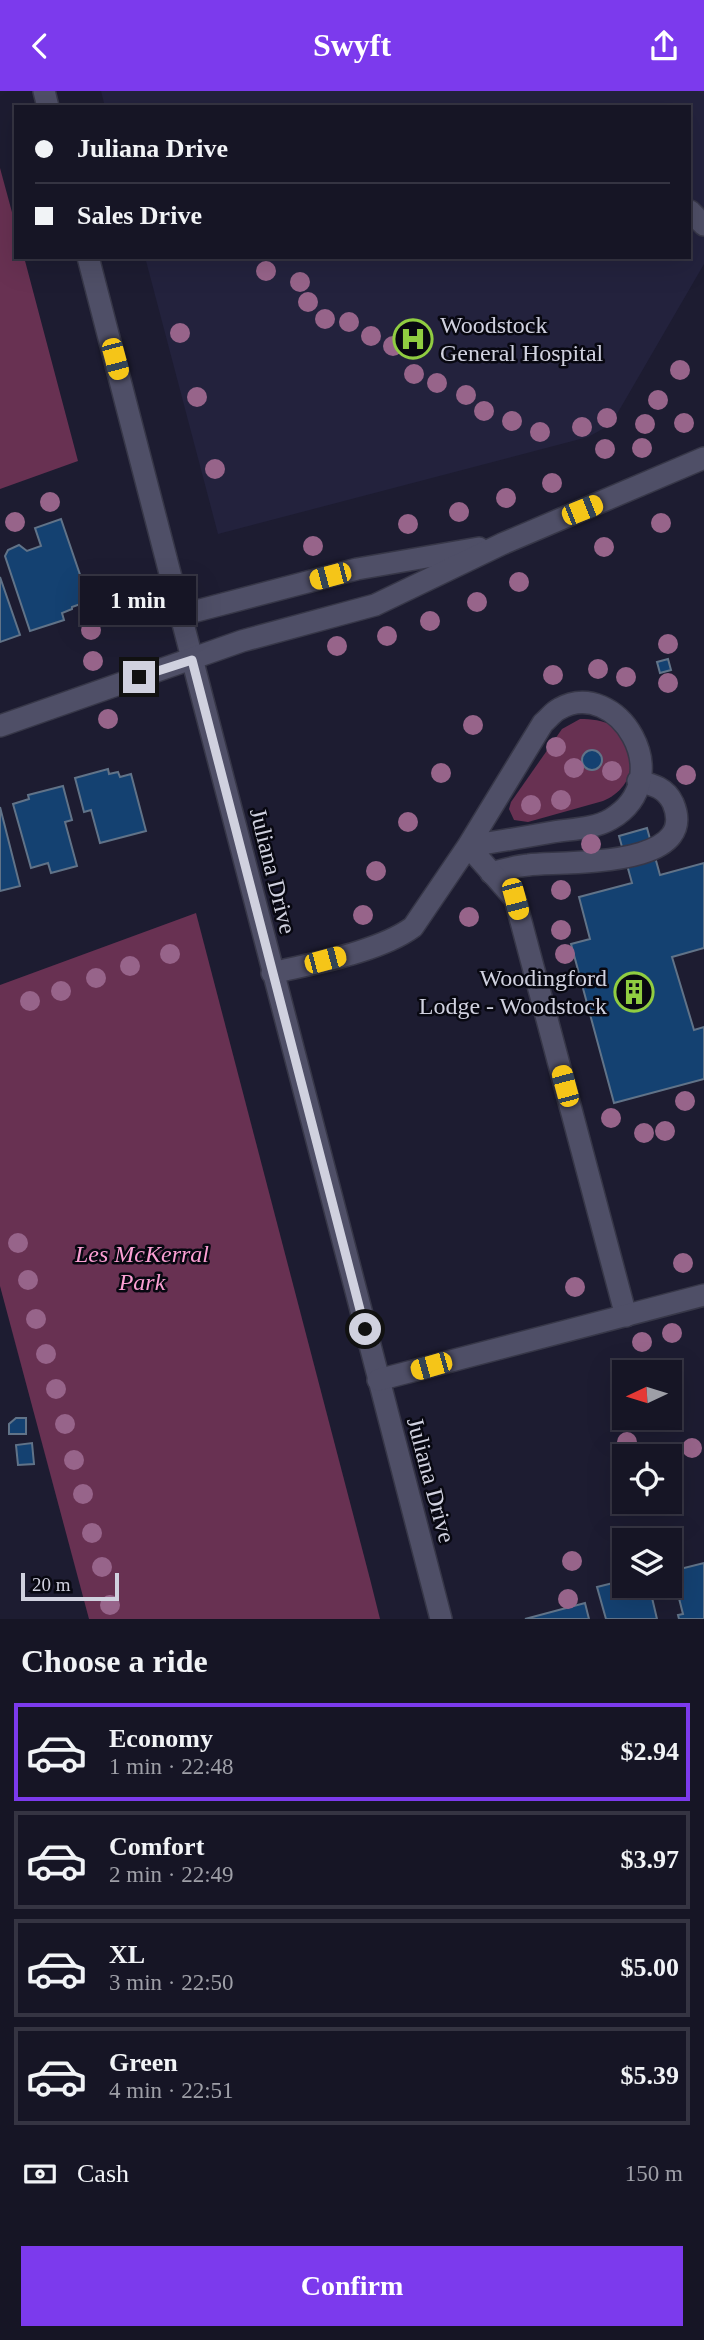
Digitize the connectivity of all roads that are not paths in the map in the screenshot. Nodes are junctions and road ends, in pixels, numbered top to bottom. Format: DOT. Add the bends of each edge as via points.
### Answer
graph roads {
  1 [pos="691,212"];
  2 [pos="704,225"];
  3 [pos="89,259"];
  4 [pos="704,458"];
  5 [pos="502,544"];
  6 [pos="181,615"];
  7 [pos="192,660"];
  8 [pos="0,726"];
  9 [pos="639,781"];
  10 [pos="468,846"];
  11 [pos="491,873"];
  12 [pos="272,973"];
  13 [pos="704,1295"];
  14 [pos="626,1316"];
  15 [pos="378,1380"];
  16 [pos="440,1619"];
  1 -- 2 [label="street"];
  3 -- 6 [label="street, Juliana Drive"];
  4 -- 5 [label="street"];
  5 -- 6 [label="street" via="357,569"];
  5 -- 7 [label="street" via="375,605 242,641"];
  6 -- 7 [label="street, Juliana Drive"];
  7 -- 8 [label="street"];
  7 -- 12 [label="street, Juliana Drive"];
  9 -- 10 [label="street" via="629,806 609,820"];
  9 -- 10 [label="street" via="639,749 631,730 617,715 577,703 559,709 543,723"];
  9 -- 11 [label="street" via="656,785 669,795 676,810 673,837 660,847 616,859 526,865"];
  10 -- 11 [label="street"];
  10 -- 12 [label="street" via="413,927 401,936"];
  11 -- 14 [label="street" via="515,899"];
  12 -- 15 [label="street, Juliana Drive"];
  13 -- 14 [label="street"];
  14 -- 15 [label="street"];
  15 -- 16 [label="street, Juliana Drive"];
}
